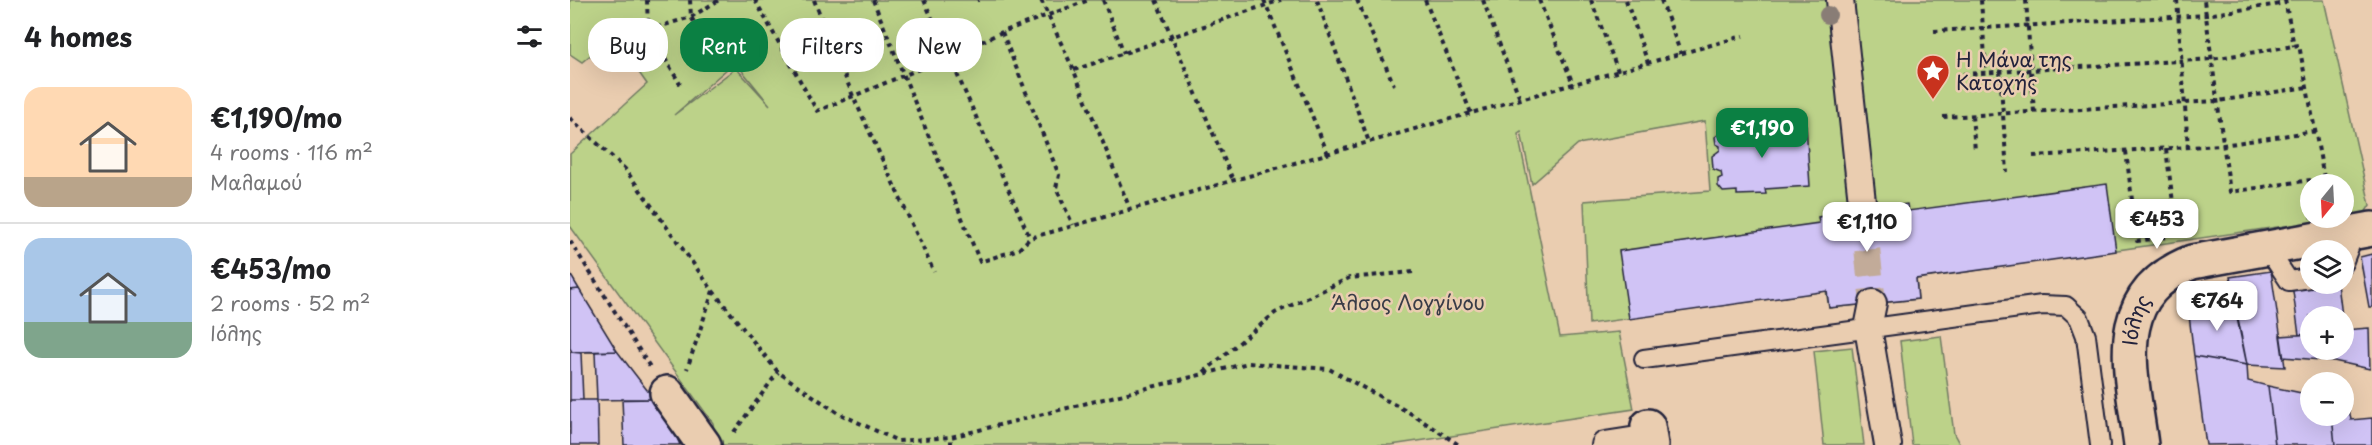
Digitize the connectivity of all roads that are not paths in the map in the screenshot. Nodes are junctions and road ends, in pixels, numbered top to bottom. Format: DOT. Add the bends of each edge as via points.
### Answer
graph roads {
  1 [pos="1840,0"];
  2 [pos="1863,210"];
  3 [pos="2363,230"];
  4 [pos="2354,245"];
  5 [pos="2267,248"];
  6 [pos="2300,279"];
  7 [pos="1871,316"];
  8 [pos="1644,359"];
  9 [pos="677,382"];
  10 [pos="1650,437"];
  11 [pos="715,442"];
  12 [pos="1605,445"];
  13 [pos="1888,445"];
  14 [pos="2100,445"];
  15 [pos="2141,445"];
  1 -- 2 [label="street"];
  3 -- 4 [label="lane"];
  3 -- 5 [label="street, Ιόλης"];
  5 -- 6 [label="lane" via="2289,281"];
  5 -- 15 [label="street, Ιόλης" via="2192,262 2161,278 2145,295 2130,339"];
  7 -- 8 [label="lane"];
  7 -- 13 [label="street"];
  7 -- 14 [label="lane" via="2066,306 2079,318 2086,336"];
  9 -- 11 [label="street"];
  10 -- 12 [label="street"];
}
